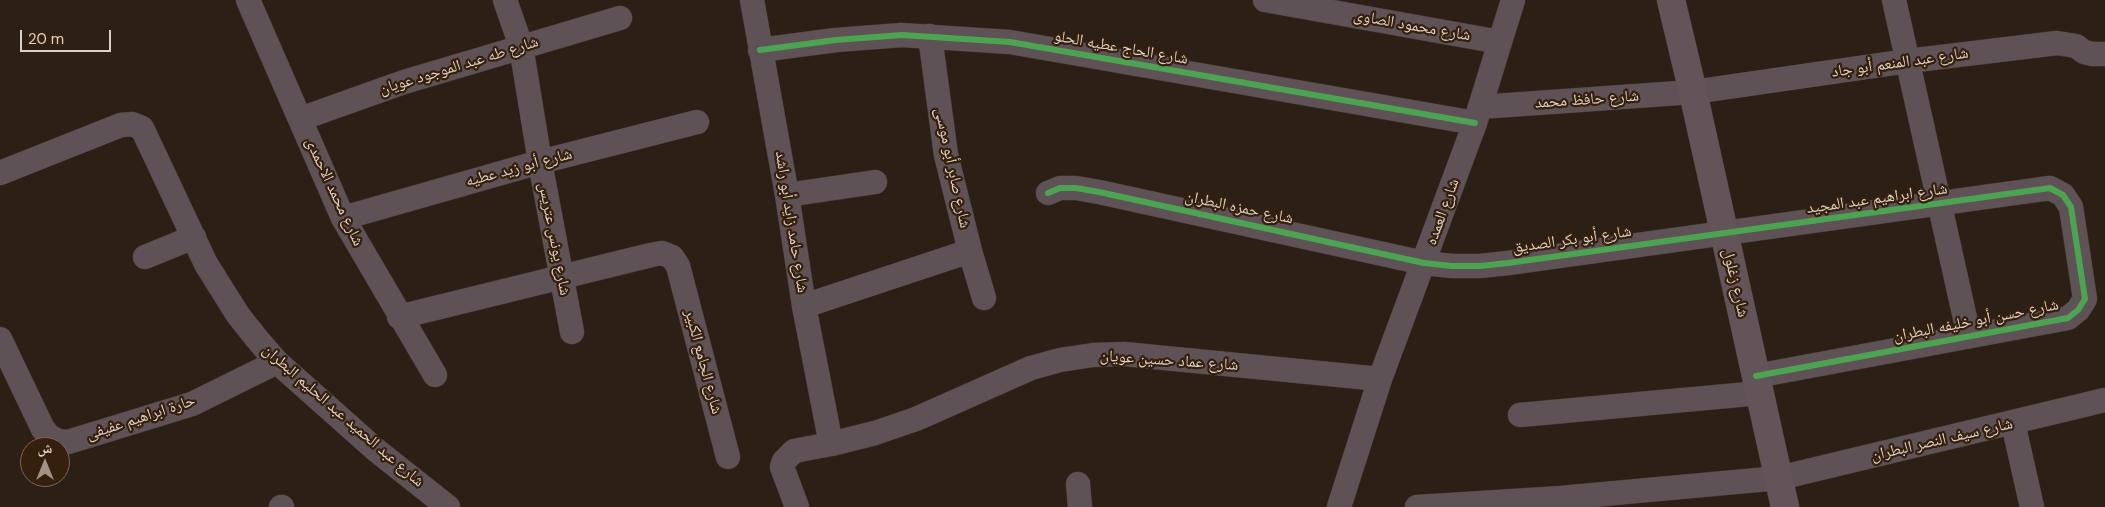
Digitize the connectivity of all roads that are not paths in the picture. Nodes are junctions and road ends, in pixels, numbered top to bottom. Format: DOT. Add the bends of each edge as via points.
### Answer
graph roads {
  1 [pos="248,0"];
  2 [pos="505,0"];
  3 [pos="752,0"];
  4 [pos="1265,0"];
  5 [pos="1512,0"];
  6 [pos="1671,0"];
  7 [pos="1894,0"];
  8 [pos="620,18"];
  9 [pos="930,36"];
  10 [pos="1500,42"];
  11 [pos="521,46"];
  12 [pos="760,50"];
  13 [pos="2105,54"];
  14 [pos="1908,61"];
  15 [pos="1693,92"];
  16 [pos="1478,115"];
  17 [pos="300,119"];
  18 [pos="696,122"];
  19 [pos="540,162"];
  20 [pos="0,173"];
  21 [pos="874,182"];
  22 [pos="2035,191"];
  23 [pos="1048,193"];
  24 [pos="787,195"];
  25 [pos="1939,204"];
  26 [pos="343,218"];
  27 [pos="1724,234"];
  28 [pos="194,237"];
  29 [pos="970,251"];
  30 [pos="145,257"];
  31 [pos="1424,263"];
  32 [pos="561,276"];
  33 [pos="984,298"];
  34 [pos="804,306"];
  35 [pos="399,317"];
  36 [pos="572,332"];
  37 [pos="1969,336"];
  38 [pos="0,338"];
  39 [pos="277,362"];
  40 [pos="435,375"];
  41 [pos="1380,379"];
  42 [pos="1758,385"];
  43 [pos="2105,400"];
  44 [pos="1520,415"];
  45 [pos="2013,423"];
  46 [pos="831,444"];
  47 [pos="728,457"];
  48 [pos="1779,478"];
  49 [pos="1078,484"];
  50 [pos="448,507"];
  51 [pos="797,507"];
  52 [pos="1080,507"];
  53 [pos="1339,507"];
  54 [pos="1417,507"];
  55 [pos="1785,507"];
  56 [pos="2032,507"];
  1 -- 17 [label="street, شارع محمد الاحمدى"];
  2 -- 11 [label="street, شارع يونس عتريس"];
  3 -- 12 [label="street, شارع حامد زايد أبو راشد"];
  4 -- 10 [label="street, شارع محمود الصاوى"];
  5 -- 10 [label="street, شارع العمده"];
  6 -- 15 [label="street, شارع زغلول"];
  7 -- 14 [label="street"];
  8 -- 11 [label="street, شارع طه عبد الموجود عويان"];
  9 -- 12 [label="street, شارع الحاج عطيه الحلو" via="836,40"];
  9 -- 16 [label="street, شارع الحاج عطيه الحلو" via="1010,42"];
  9 -- 29 [label="street, شارع صابر أبو موسى" via="946,155"];
  10 -- 16 [label="street, شارع العمده"];
  11 -- 17 [label="street, شارع طه عبد الموجود عويان" via="404,82"];
  11 -- 19 [label="street, شارع يونس عتريس"];
  12 -- 24 [label="street, شارع حامد زايد أبو راشد"];
  13 -- 14 [label="street, شارع عبد المنعم أبو جاد" via="2084,52 2076,46 2057,43"];
  14 -- 15 [label="street, شارع عبد المنعم أبو جاد"];
  14 -- 25 [label="street"];
  15 -- 16 [label="street, شارع حافظ محمد"];
  15 -- 27 [label="street, شارع زغلول"];
  16 -- 31 [label="street, شارع العمده"];
  17 -- 26 [label="street, شارع محمد الاحمدى"];
  18 -- 19 [label="street, شارع أبو زيد عطيه"];
  19 -- 26 [label="street, شارع أبو زيد عطيه"];
  19 -- 32 [label="street, شارع يونس عتريس"];
  20 -- 28 [label="street, شارع عبد الحميد عبد الحليم البطران" via="121,125 132,124 142,128"];
  21 -- 24 [label="street"];
  22 -- 25 [label="street, شارع ابراهيم عبد المجيد"];
  22 -- 37 [label="street, شارع حسن أبو خليفه البطران" via="2050,188 2064,195 2071,207 2086,299 2068,318"];
  23 -- 31 [label="street, شارع حمزه البطران" via="1060,188 1099,192"];
  24 -- 34 [label="street, شارع حامد زايد أبو راشد"];
  25 -- 27 [label="street, شارع ابراهيم عبد المجيد"];
  25 -- 37 [label="street"];
  26 -- 35 [label="street, شارع محمد الاحمدى"];
  27 -- 31 [label="street, شارع أبو بكر الصديق" via="1480,266"];
  27 -- 42 [label="street, شارع زغلول"];
  28 -- 30 [label="street"];
  28 -- 39 [label="street, شارع عبد الحميد عبد الحليم البطران" via="222,290"];
  29 -- 33 [label="street, شارع صابر أبو موسى"];
  29 -- 34 [label="street"];
  31 -- 41 [label="street, شارع العمده"];
  32 -- 35 [label="street"];
  32 -- 36 [label="street, شارع يونس عتريس"];
  32 -- 47 [label="street, شارع الجامع الكبير" via="662,253 672,257 678,266"];
  34 -- 46 [label="street, شارع حامد زايد أبو راشد"];
  35 -- 40 [label="street, شارع محمد الاحمدى"];
  37 -- 42 [label="street, شارع حسن أبو خليفه البطران"];
  38 -- 39 [label="street, حارة ابراهيم عفيفى" via="43,429 58,441 68,442 192,404"];
  39 -- 50 [label="street, شارع عبد الحميد عبد الحليم البطران" via="376,450"];
  41 -- 46 [label="street, شارع عماد حسين عويان" via="1124,354 1093,355 1031,368 916,419"];
  41 -- 53 [label="street, شارع العمده"];
  42 -- 44 [label="street, شارع حسن أبو خليفه البطران"];
  42 -- 48 [label="street, شارع زغلول"];
  43 -- 45 [label="street, شارع سيف النصر البطران"];
  45 -- 48 [label="street, شارع سيف النصر البطران"];
  45 -- 56 [label="street"];
  46 -- 51 [label="street, شارع عماد حسين عويان" via="794,451 784,461 782,467"];
  48 -- 54 [label="street, شارع سيف النصر البطران" via="1561,498"];
  48 -- 55 [label="street, شارع زغلول"];
  49 -- 52 [label="street"];
}
